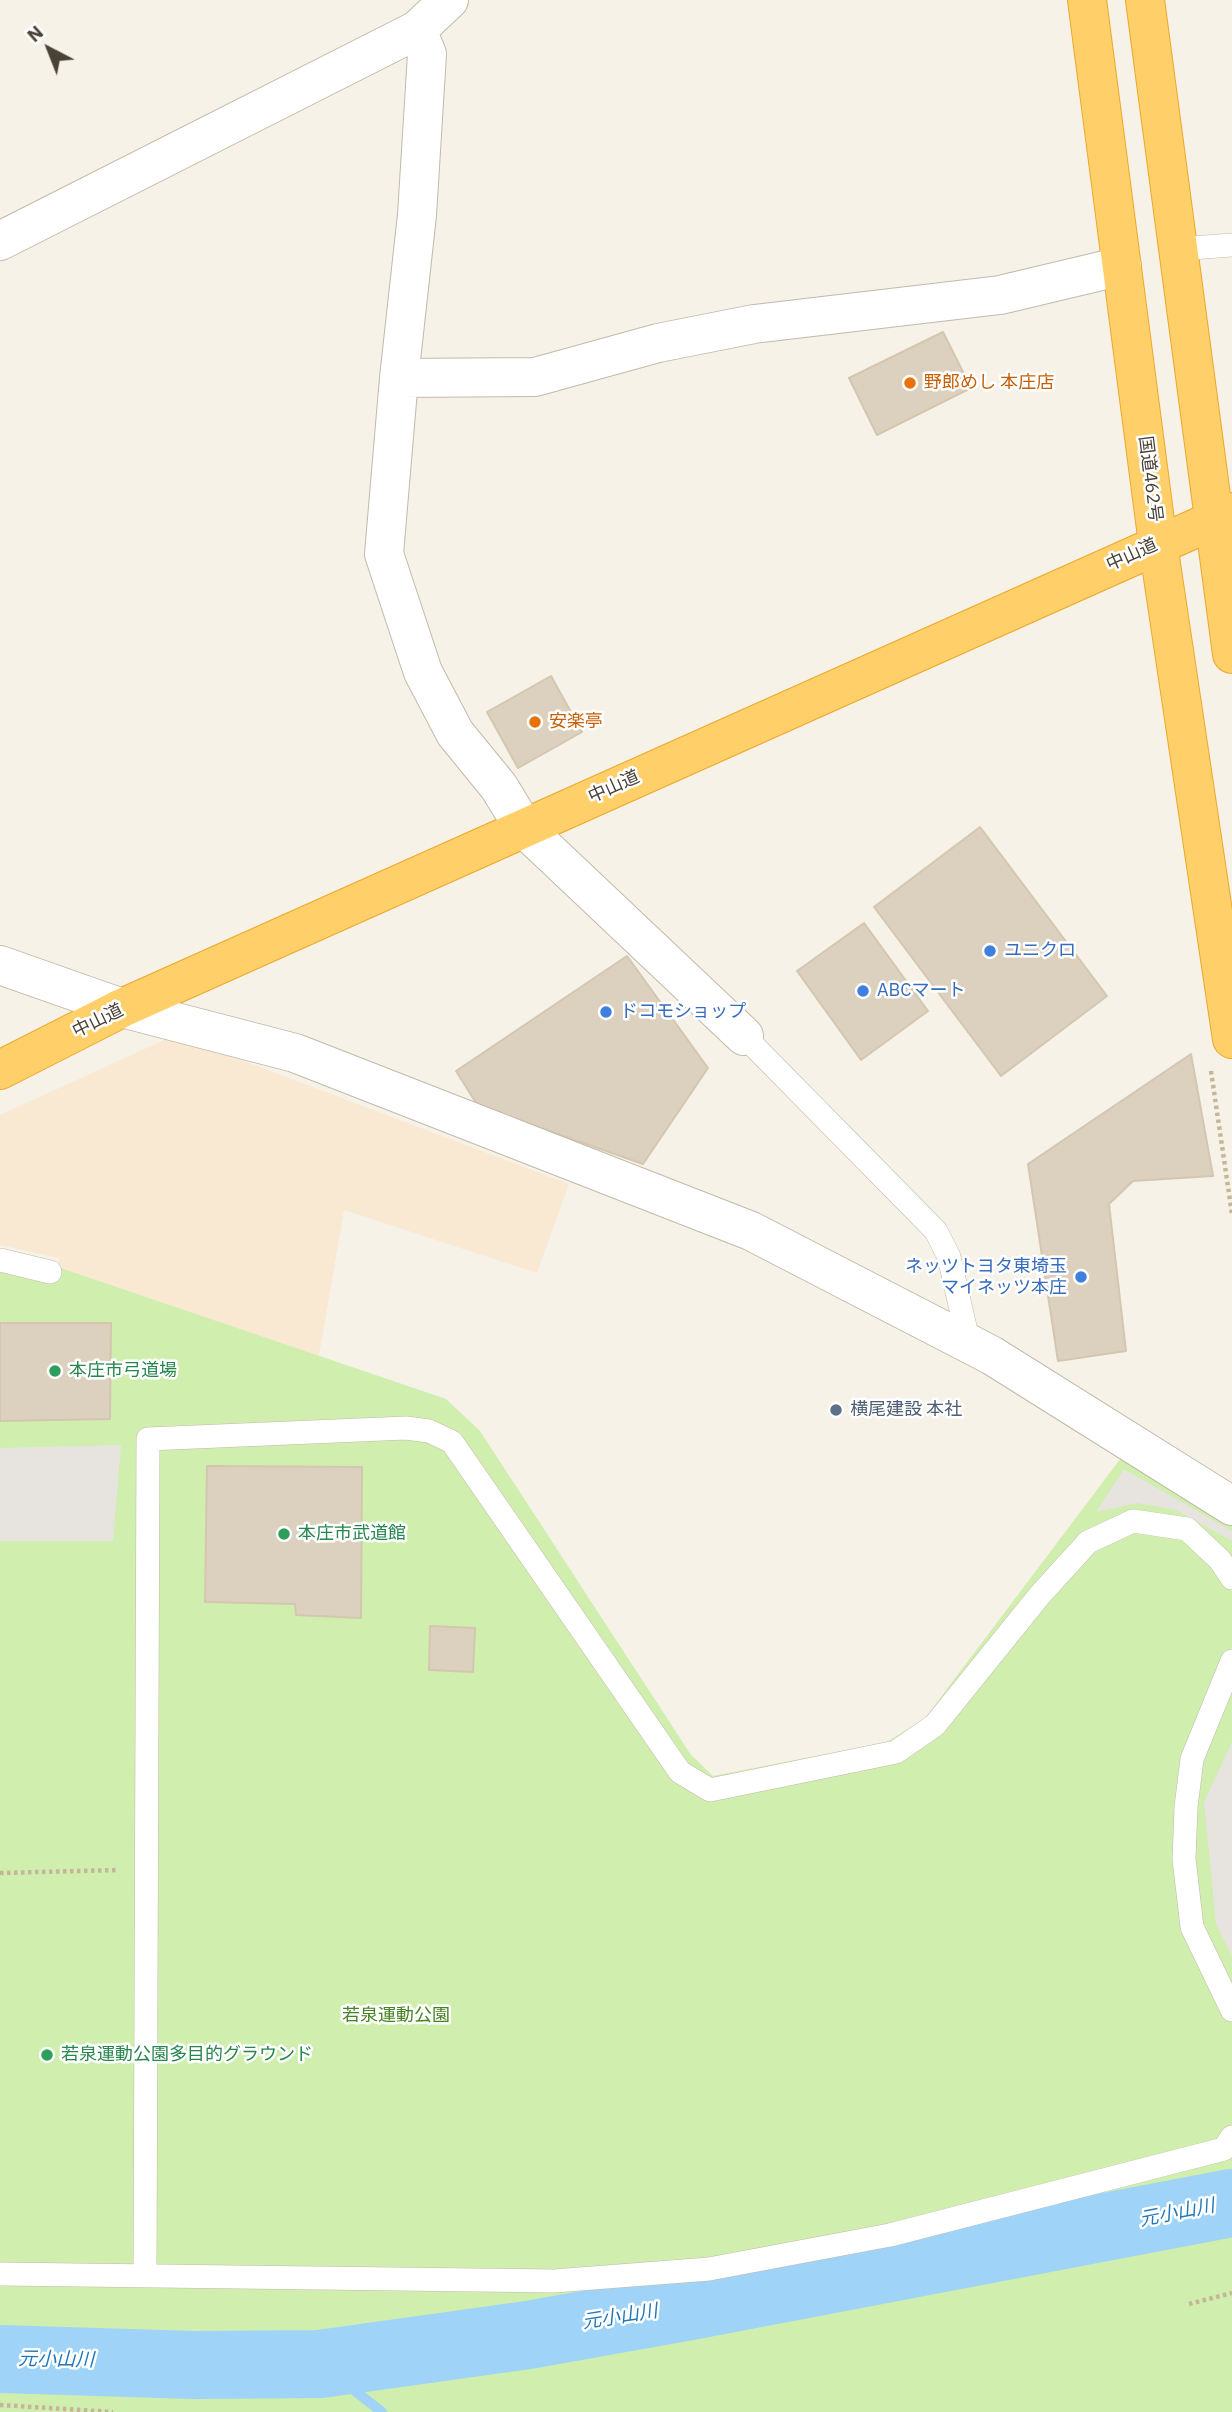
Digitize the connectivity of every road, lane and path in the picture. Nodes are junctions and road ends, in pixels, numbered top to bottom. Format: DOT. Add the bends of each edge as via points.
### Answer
graph roads {
  1 [pos="449,0"];
  2 [pos="1087,0"];
  3 [pos="1145,0"];
  4 [pos="417,30"];
  5 [pos="0,241"];
  6 [pos="1232,246"];
  7 [pos="1179,249"];
  8 [pos="1122,266"];
  9 [pos="399,378"];
  10 [pos="1223,515"];
  11 [pos="1158,544"];
  12 [pos="1232,654"];
  13 [pos="524,828"];
  14 [pos="0,965"];
  15 [pos="122,1008"];
  16 [pos="744,1036"];
  17 [pos="1232,1039"];
  18 [pos="0,1070"];
  19 [pos="0,1259"];
  20 [pos="50,1272"];
  21 [pos="969,1344"];
  22 [pos="1232,1506"];
  23 [pos="1232,1578"];
  24 [pos="1232,1661"];
  25 [pos="147,1869"];
  26 [pos="0,1873"];
  27 [pos="1232,2010"];
  28 [pos="1232,2137"];
  29 [pos="0,2274"];
  30 [pos="145,2275"];
  31 [pos="1232,2293"];
  32 [pos="1189,2304"];
  33 [pos="0,2404"];
  34 [pos="113,2412"];
  1 -- 4 [label="street"];
  2 -- 8 [label="highway, 国道462号"];
  3 -- 7 [label="highway"];
  4 -- 5 [label="street"];
  4 -- 9 [label="street" via="427,54 417,215"];
  6 -- 7 [label="lane"];
  7 -- 10 [label="highway"];
  8 -- 9 [label="street" via="1000,295 754,324 658,343 535,377"];
  8 -- 11 [label="highway, 国道462号"];
  9 -- 13 [label="street" via="384,554 423,673 455,733 499,787"];
  10 -- 11 [label="highway, 中山道"];
  10 -- 12 [label="highway"];
  11 -- 13 [label="highway, 中山道"];
  11 -- 17 [label="highway, 国道462号"];
  13 -- 15 [label="highway, 中山道"];
  13 -- 16 [label="street"];
  14 -- 15 [label="street"];
  15 -- 18 [label="highway, 中山道"];
  15 -- 21 [label="street" via="295,1053 751,1231"];
  16 -- 21 [label="lane" via="936,1231 949,1256"];
  19 -- 20 [label="lane"];
  21 -- 22 [label="street"];
  23 -- 25 [label="lane" via="1187,1529 1133,1521 1088,1542 936,1725 895,1752 710,1790 680,1772 452,1442 429,1431 406,1428 148,1439"];
  24 -- 27 [label="lane" via="1192,1759 1184,1859 1192,1927"];
  25 -- 26 [label="path"];
  25 -- 30 [label="lane"];
  28 -- 30 [label="lane" via="1224,2149 890,2235 709,2269 554,2281"];
  29 -- 30 [label="lane"];
  31 -- 32 [label="path"];
  33 -- 34 [label="path"];
}
